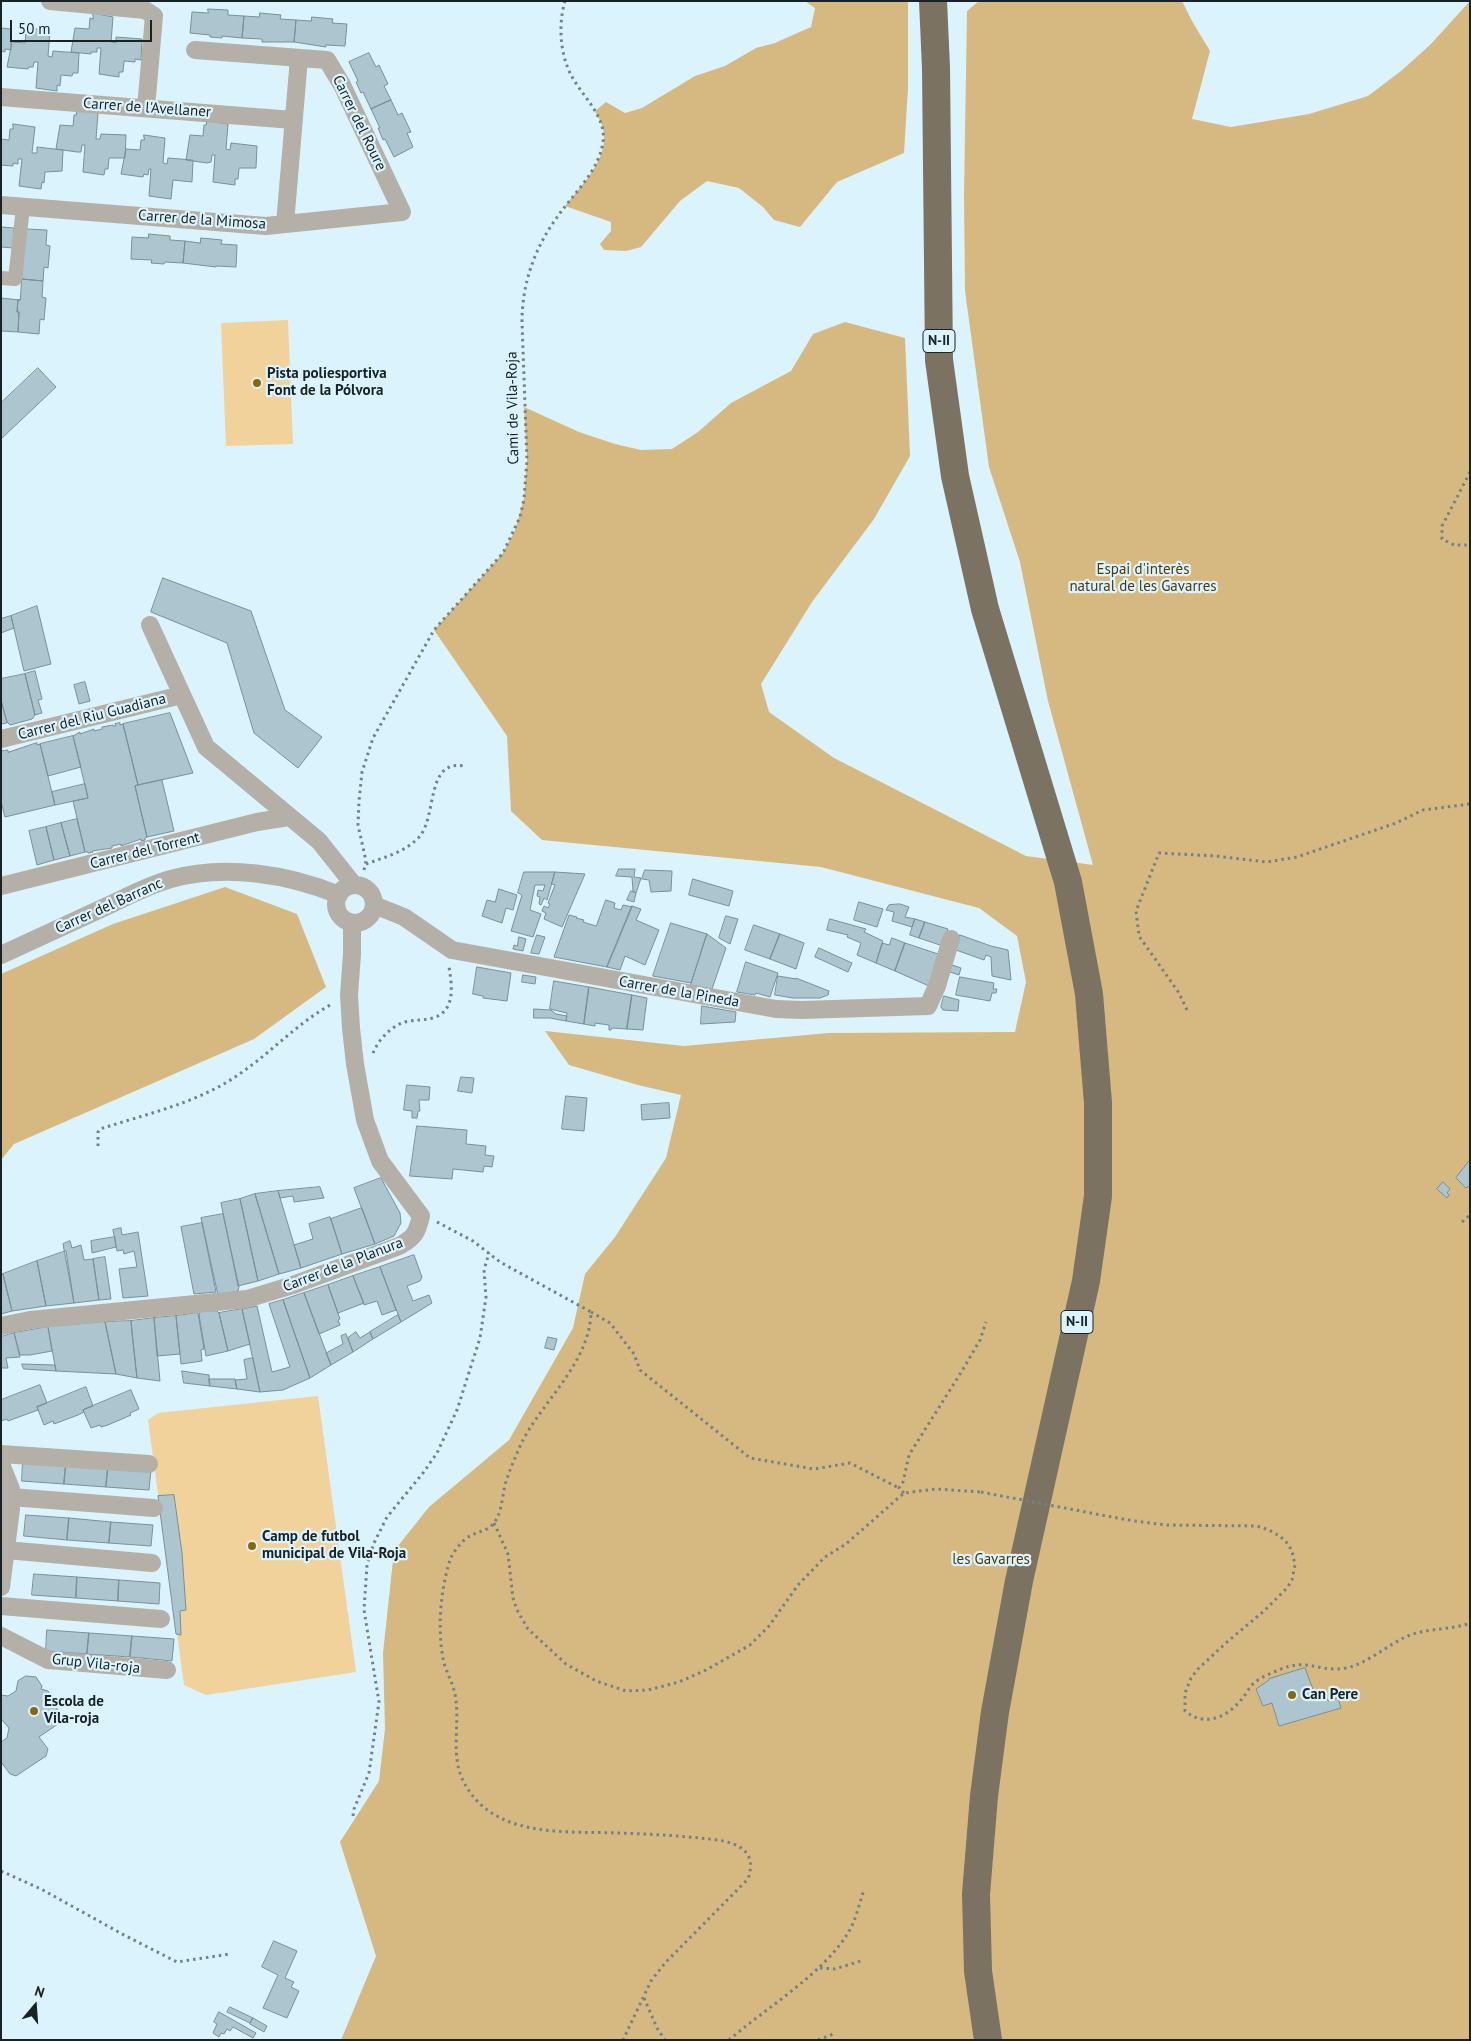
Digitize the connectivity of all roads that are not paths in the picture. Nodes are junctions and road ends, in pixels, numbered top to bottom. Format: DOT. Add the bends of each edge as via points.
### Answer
graph roads {
  1 [pos="50,1"];
  2 [pos="933,1"];
  3 [pos="195,50"];
  4 [pos="299,58"];
  5 [pos="1,97"];
  6 [pos="146,108"];
  7 [pos="293,120"];
  8 [pos="1,205"];
  9 [pos="23,207"];
  10 [pos="402,212"];
  11 [pos="285,224"];
  12 [pos="1,278"];
  13 [pos="150,625"];
  14 [pos="182,695"];
  15 [pos="1,739"];
  16 [pos="289,817"];
  17 [pos="1,886"];
  18 [pos="351,889"];
  19 [pos="374,905"];
  20 [pos="352,923"];
  21 [pos="951,939"];
  22 [pos="1,955"];
  23 [pos="1,1326"];
  24 [pos="1,1454"];
  25 [pos="1,1464"];
  26 [pos="149,1464"];
  27 [pos="11,1497"];
  28 [pos="154,1508"];
  29 [pos="6,1550"];
  30 [pos="152,1563"];
  31 [pos="1,1587"];
  32 [pos="1,1606"];
  33 [pos="161,1619"];
  34 [pos="1,1636"];
  35 [pos="167,1670"];
  36 [pos="988,2040"];
  1 -- 6 [label="street" via="145,10 154,16"];
  2 -- 36 [label="highway, N-II" via="939,360 953,467 985,609 1068,882 1089,994 1098,1103 1098,1196 1086,1282 1020,1581 995,1712 984,1796 976,1894 978,1971"];
  3 -- 4 [label="street, Carrer del Roure"];
  4 -- 7 [label="street"];
  4 -- 10 [label="street, Carrer del Roure" via="327,60"];
  5 -- 6 [label="street, Carrer de l'Avellaner"];
  6 -- 7 [label="street, Carrer de l'Avellaner"];
  7 -- 11 [label="street"];
  8 -- 9 [label="street, Carrer de la Mimosa"];
  9 -- 11 [label="street, Carrer de la Mimosa" via="266,226"];
  9 -- 12 [label="street" via="15,279"];
  10 -- 11 [label="street, Carrer de la Mimosa"];
  13 -- 14 [label="street, Carrer del Riu Guadiana"];
  14 -- 15 [label="street, Carrer del Riu Guadiana"];
  14 -- 16 [label="street, Carrer del Riu Guadiana" via="206,746"];
  16 -- 17 [label="street, Carrer del Torrent" via="257,822"];
  16 -- 18 [label="street, Carrer del Riu Guadiana" via="318,841"];
  18 -- 19 [label="street" via="370,893"];
  18 -- 20 [label="street" via="337,900 341,917"];
  18 -- 22 [label="street, Carrer del Barranc" via="254,874 189,874 155,884"];
  19 -- 20 [label="street" via="369,917"];
  19 -- 21 [label="street, Carrer de la Pineda" via="404,917 450,949 755,1006 802,1010 928,1006"];
  20 -- 23 [label="street, Carrer de la Planura" via="349,993 355,1064 371,1141 391,1178 421,1216 412,1239 293,1285 247,1299 30,1320"];
  24 -- 26 [label="street"];
  25 -- 27 [label="street" via="12,1489"];
  27 -- 28 [label="street"];
  27 -- 29 [label="street"];
  29 -- 30 [label="street"];
  29 -- 31 [label="street"];
  32 -- 33 [label="street"];
  34 -- 35 [label="street, Grup Vila-roja" via="48,1660"];
}
